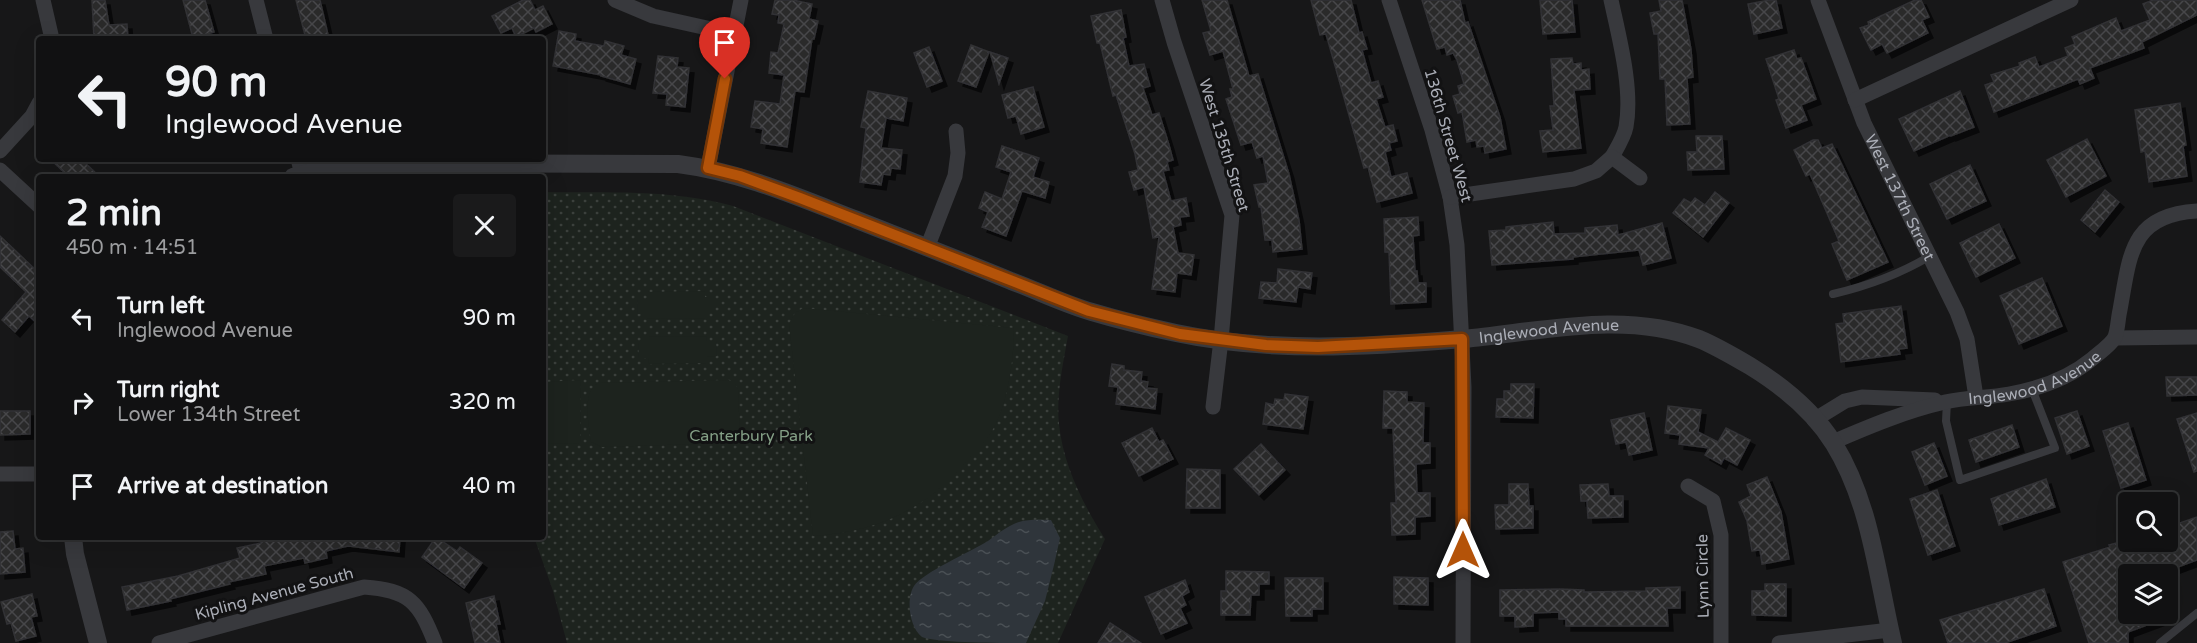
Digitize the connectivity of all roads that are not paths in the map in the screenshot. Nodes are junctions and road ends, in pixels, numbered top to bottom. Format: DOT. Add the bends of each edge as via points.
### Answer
graph roads {
  1 [pos="43,0"];
  2 [pos="256,0"];
  3 [pos="615,0"];
  4 [pos="741,0"];
  5 [pos="1162,0"];
  6 [pos="1389,0"];
  7 [pos="1611,0"];
  8 [pos="1818,0"];
  9 [pos="2071,0"];
  10 [pos="734,34"];
  11 [pos="51,36"];
  12 [pos="265,36"];
  13 [pos="1855,100"];
  14 [pos="36,109"];
  15 [pos="956,130"];
  16 [pos="0,151"];
  17 [pos="1612,157"];
  18 [pos="708,168"];
  19 [pos="0,170"];
  20 [pos="298,170"];
  21 [pos="1640,178"];
  22 [pos="1450,197"];
  23 [pos="36,203"];
  24 [pos="2197,212"];
  25 [pos="927,248"];
  26 [pos="1930,256"];
  27 [pos="1833,294"];
  28 [pos="2197,337"];
  29 [pos="2115,338"];
  30 [pos="1462,339"];
  31 [pos="1221,340"];
  32 [pos="2032,389"];
  33 [pos="1977,397"];
  34 [pos="1947,401"];
  35 [pos="1213,407"];
  36 [pos="1815,420"];
  37 [pos="1833,442"];
  38 [pos="0,474"];
  39 [pos="36,474"];
  40 [pos="1688,486"];
  41 [pos="73,540"];
  42 [pos="2197,613"];
  43 [pos="1890,637"];
  44 [pos="98,643"];
  45 [pos="159,643"];
  46 [pos="435,643"];
  47 [pos="1462,643"];
  48 [pos="1721,643"];
  49 [pos="1779,643"];
  50 [pos="2160,643"];
  1 -- 11 [label="street"];
  2 -- 12 [label="street"];
  3 -- 10 [label="street" via="653,16"];
  4 -- 10 [label="street"];
  5 -- 31 [label="street, West 135th Street" via="1232,215"];
  6 -- 22 [label="street, 136th Street West"];
  7 -- 17 [label="street" via="1628,103 1626,129"];
  8 -- 13 [label="street, West 137th Street"];
  9 -- 13 [label="street"];
  10 -- 18 [label="street"];
  13 -- 26 [label="street, West 137th Street"];
  14 -- 16 [label="street"];
  15 -- 25 [label="street" via="955,176"];
  17 -- 21 [label="street"];
  17 -- 22 [label="street" via="1596,171 1574,179"];
  18 -- 20 [label="street, Inglewood Avenue" via="655,163 374,163"];
  18 -- 25 [label="street, Inglewood Avenue" via="740,176"];
  19 -- 23 [label="street"];
  22 -- 30 [label="street, 136th Street West"];
  24 -- 29 [label="street, Inglewood Avenue" via="2177,212 2156,220 2141,233 2130,252"];
  25 -- 31 [label="street, Inglewood Avenue" via="1089,311"];
  26 -- 27 [label="lane" via="1909,269"];
  26 -- 33 [label="street, West 137th Street" via="1967,339"];
  28 -- 29 [label="street, Inglewood Avenue"];
  29 -- 32 [label="street, Inglewood Avenue" via="2066,376"];
  30 -- 31 [label="street, Inglewood Avenue" via="1318,347"];
  30 -- 36 [label="street, Inglewood Avenue" via="1588,326 1662,330 1697,339 1765,375"];
  30 -- 47 [label="street, 136th Street West"];
  31 -- 35 [label="street"];
  32 -- 33 [label="street, Inglewood Avenue"];
  32 -- 34 [label="lane" via="2055,448 1960,480 1946,421"];
  33 -- 34 [label="street, Inglewood Avenue"];
  34 -- 36 [label="street, Inglewood Avenue" via="1862,397 1845,401"];
  34 -- 37 [label="street, Inglewood Avenue" via="1895,415"];
  36 -- 37 [label="street, Inglewood Avenue"];
  37 -- 43 [label="street" via="1864,510"];
  38 -- 39 [label="street"];
  40 -- 48 [label="street, Lynn Circle" via="1713,501 1721,535"];
  41 -- 44 [label="street"];
  42 -- 50 [label="lane"];
  43 -- 49 [label="street"];
  45 -- 46 [label="street, Kipling Avenue South" via="364,587 399,593 417,605"];
}
